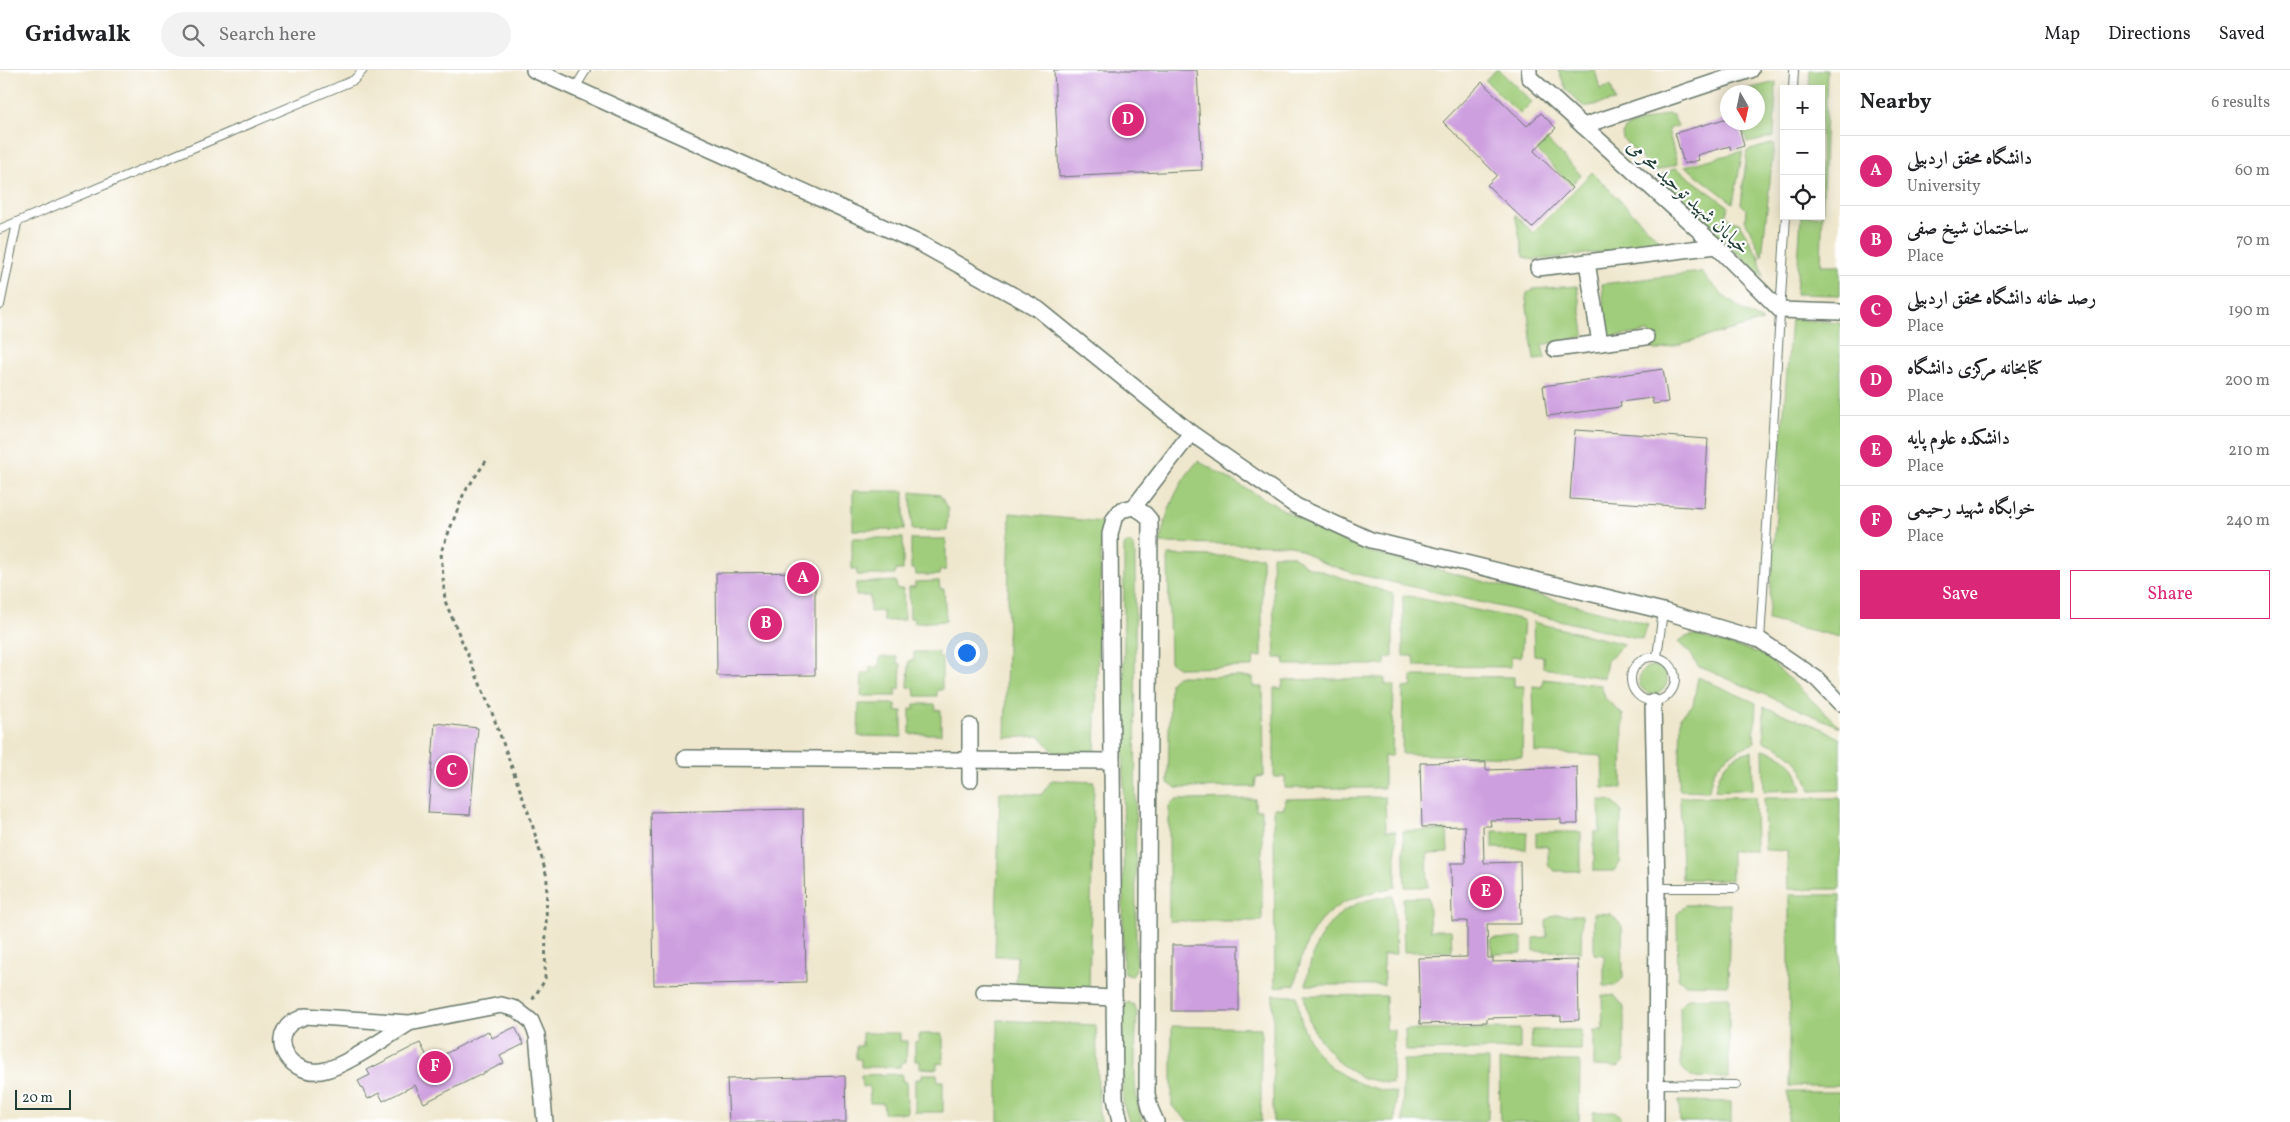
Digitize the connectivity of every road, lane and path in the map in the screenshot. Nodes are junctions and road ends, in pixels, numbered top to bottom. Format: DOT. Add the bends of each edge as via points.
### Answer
graph roads {
  1 [pos="363,70"];
  2 [pos="534,70"];
  3 [pos="586,70"];
  4 [pos="1529,70"];
  5 [pos="1750,70"];
  6 [pos="1794,70"];
  7 [pos="1793,85"];
  8 [pos="575,88"];
  9 [pos="1583,126"];
  10 [pos="1786,220"];
  11 [pos="17,223"];
  12 [pos="0,229"];
  13 [pos="1716,246"];
  14 [pos="1587,262"];
  15 [pos="1538,268"];
  16 [pos="0,305"];
  17 [pos="1780,310"];
  18 [pos="1840,312"];
  19 [pos="1646,337"];
  20 [pos="1600,343"];
  21 [pos="1556,349"];
  22 [pos="1191,433"];
  23 [pos="486,461"];
  24 [pos="1134,507"];
  25 [pos="1663,612"];
  26 [pos="1760,640"];
  27 [pos="1657,657"];
  28 [pos="1653,702"];
  29 [pos="1840,703"];
  30 [pos="970,726"];
  31 [pos="685,758"];
  32 [pos="970,760"];
  33 [pos="1112,761"];
  34 [pos="970,780"];
  35 [pos="1657,888"];
  36 [pos="1735,888"];
  37 [pos="984,992"];
  38 [pos="1114,998"];
  39 [pos="524,1013"];
  40 [pos="409,1023"];
  41 [pos="1656,1084"];
  42 [pos="1736,1085"];
  43 [pos="546,1122"];
  44 [pos="1120,1122"];
  45 [pos="1156,1122"];
  46 [pos="1656,1122"];
  1 -- 11 [label="lane" via="354,80"];
  2 -- 8 [label="street"];
  3 -- 8 [label="lane"];
  4 -- 9 [label="street, خیابان شهید توحید محرمی" via="1529,77"];
  5 -- 9 [label="street"];
  6 -- 7 [label="lane"];
  8 -- 22 [label="street" via="921,244 1029,305"];
  9 -- 13 [label="street, خیابان شهید توحید محرمی"];
  10 -- 17 [label="lane"];
  11 -- 12 [label="lane"];
  11 -- 16 [label="lane"];
  13 -- 14 [label="street"];
  13 -- 17 [label="street, خیابان شهید توحید محرمی"];
  14 -- 15 [label="street"];
  14 -- 20 [label="street"];
  17 -- 18 [label="street"];
  17 -- 26 [label="lane"];
  19 -- 20 [label="street"];
  20 -- 21 [label="street"];
  22 -- 24 [label="street"];
  22 -- 25 [label="street" via="1296,506 1371,540"];
  23 -- 39 [label="path" via="464,493 441,552 445,600 491,710 531,820 547,878 545,980"];
  24 -- 33 [label="street" via="1121,510 1114,519 1110,534"];
  24 -- 45 [label="street" via="1150,520 1147,1094"];
  25 -- 26 [label="street"];
  25 -- 27 [label="lane"];
  26 -- 29 [label="street" via="1817,679"];
  27 -- 28 [label="lane" via="1670,664 1675,678 1672,692"];
  27 -- 28 [label="lane" via="1636,664 1630,677 1639,697"];
  28 -- 35 [label="street"];
  30 -- 32 [label="street"];
  31 -- 32 [label="street"];
  32 -- 33 [label="street"];
  32 -- 34 [label="street"];
  33 -- 38 [label="street"];
  35 -- 36 [label="lane"];
  35 -- 41 [label="street"];
  37 -- 38 [label="street"];
  38 -- 44 [label="street" via="1115,1098"];
  39 -- 40 [label="street" via="501,1006"];
  39 -- 43 [label="street" via="537,1035"];
  40 -- 40 [label="street" via="322,1071 305,1072 289,1062 283,1049 283,1036 291,1024 305,1016"];
  41 -- 42 [label="lane"];
  41 -- 46 [label="street"];
}
